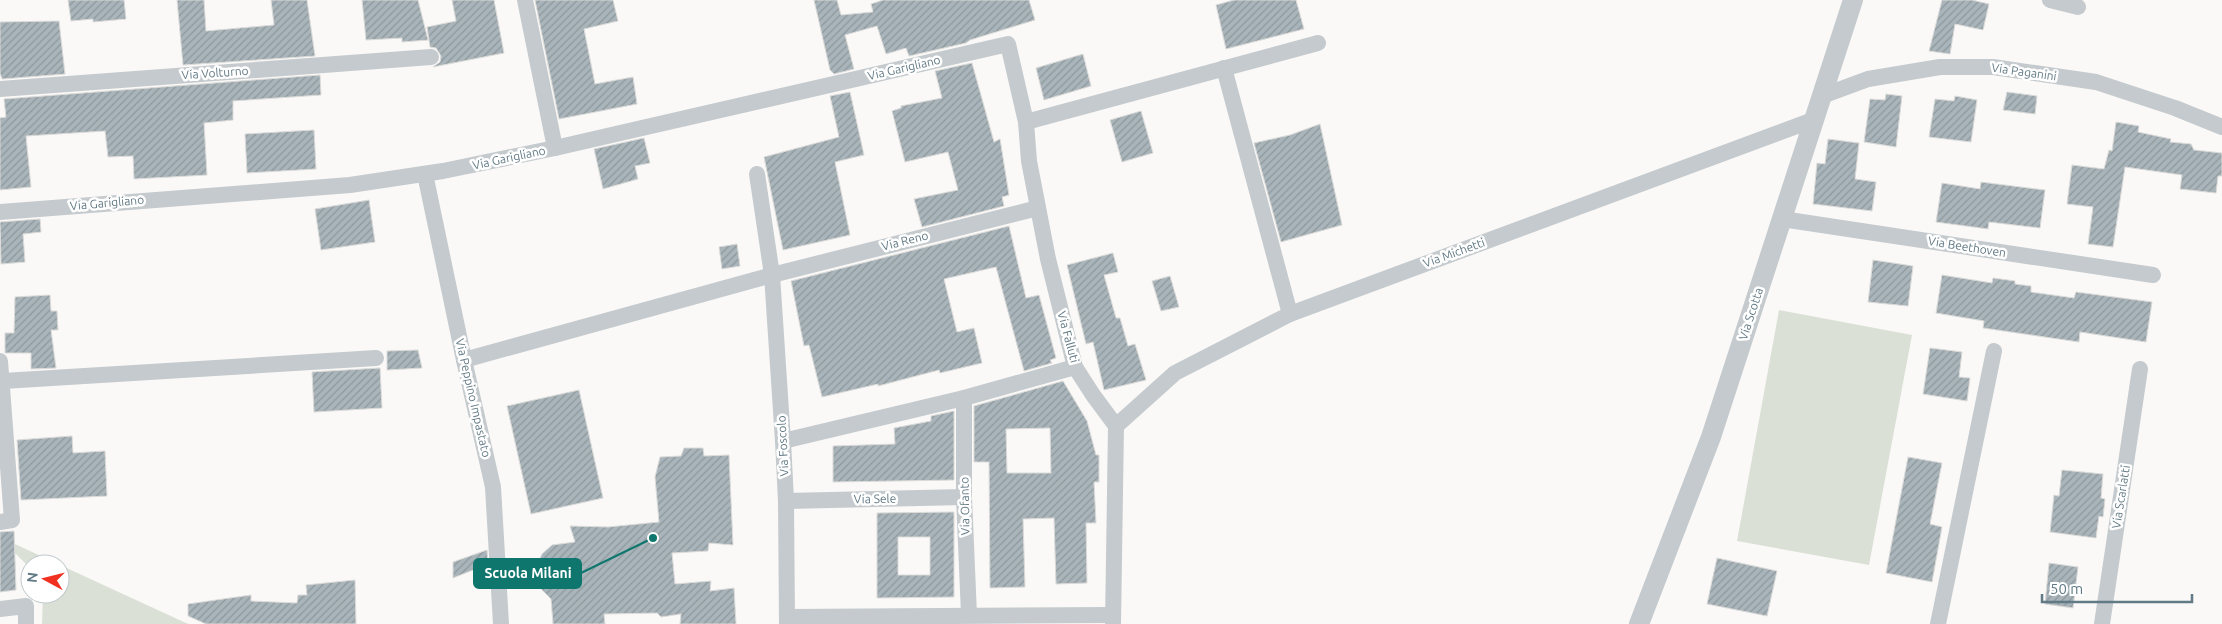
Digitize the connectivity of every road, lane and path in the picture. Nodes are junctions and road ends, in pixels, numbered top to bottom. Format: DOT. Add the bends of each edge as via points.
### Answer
graph roads {
  1 [pos="525,0"];
  2 [pos="1853,0"];
  3 [pos="2050,0"];
  4 [pos="2078,8"];
  5 [pos="1318,43"];
  6 [pos="1008,44"];
  7 [pos="431,57"];
  8 [pos="1224,68"];
  9 [pos="0,89"];
  10 [pos="1822,96"];
  11 [pos="1813,120"];
  12 [pos="1026,122"];
  13 [pos="2222,127"];
  14 [pos="556,148"];
  15 [pos="425,174"];
  16 [pos="757,174"];
  17 [pos="1038,208"];
  18 [pos="0,212"];
  19 [pos="1782,219"];
  20 [pos="772,275"];
  21 [pos="2153,275"];
  22 [pos="1290,314"];
  23 [pos="1994,352"];
  24 [pos="376,358"];
  25 [pos="464,360"];
  26 [pos="0,362"];
  27 [pos="1075,367"];
  28 [pos="2140,369"];
  29 [pos="3,381"];
  30 [pos="964,398"];
  31 [pos="1116,426"];
  32 [pos="783,441"];
  33 [pos="964,497"];
  34 [pos="786,502"];
  35 [pos="6,521"];
  36 [pos="0,608"];
  37 [pos="969,615"];
  38 [pos="787,620"];
  39 [pos="1113,620"];
  40 [pos="26,624"];
  41 [pos="501,624"];
  42 [pos="1639,624"];
  43 [pos="1938,624"];
  44 [pos="2102,624"];
  1 -- 14 [label="street"];
  2 -- 10 [label="street, Via Scotta"];
  3 -- 4 [label="street"];
  5 -- 8 [label="street"];
  6 -- 12 [label="street, Via Falluti"];
  6 -- 14 [label="street, Via Garigliano"];
  7 -- 9 [label="street, Via Volturno"];
  8 -- 12 [label="street"];
  8 -- 22 [label="street"];
  10 -- 11 [label="street, Via Scotta"];
  10 -- 13 [label="street, Via Paganini" via="1868,79 1940,67 1993,67 2096,82"];
  11 -- 19 [label="street, Via Scotta"];
  11 -- 22 [label="street, Via Michetti"];
  12 -- 17 [label="street, Via Falluti"];
  14 -- 15 [label="street, Via Garigliano"];
  15 -- 18 [label="street, Via Garigliano" via="350,186"];
  15 -- 25 [label="street, Via Peppino Impastato"];
  16 -- 20 [label="street, Via Foscolo"];
  17 -- 20 [label="street, Via Reno"];
  17 -- 27 [label="street, Via Falluti"];
  19 -- 21 [label="street, Via Beethoven"];
  19 -- 42 [label="street, Via Scotta" via="1711,437"];
  20 -- 25 [label="street, Via Reno"];
  20 -- 32 [label="street, Via Foscolo"];
  22 -- 31 [label="street, Via Michetti" via="1175,373"];
  23 -- 43 [label="street"];
  24 -- 29 [label="street"];
  25 -- 41 [label="street, Via Peppino Impastato" via="493,487"];
  26 -- 29 [label="street"];
  27 -- 30 [label="street"];
  27 -- 31 [label="street, Via Falluti"];
  28 -- 44 [label="street, Via Scarlatti"];
  29 -- 35 [label="street"];
  30 -- 32 [label="street"];
  30 -- 33 [label="street, Via Ofanto"];
  31 -- 39 [label="street"];
  32 -- 34 [label="street, Via Foscolo"];
  33 -- 34 [label="street, Via Sele"];
  33 -- 37 [label="street, Via Ofanto"];
  34 -- 38 [label="street, Via Foscolo"];
  36 -- 40 [label="street" via="26,606"];
  37 -- 38 [label="street"];
  37 -- 39 [label="street"];
}
